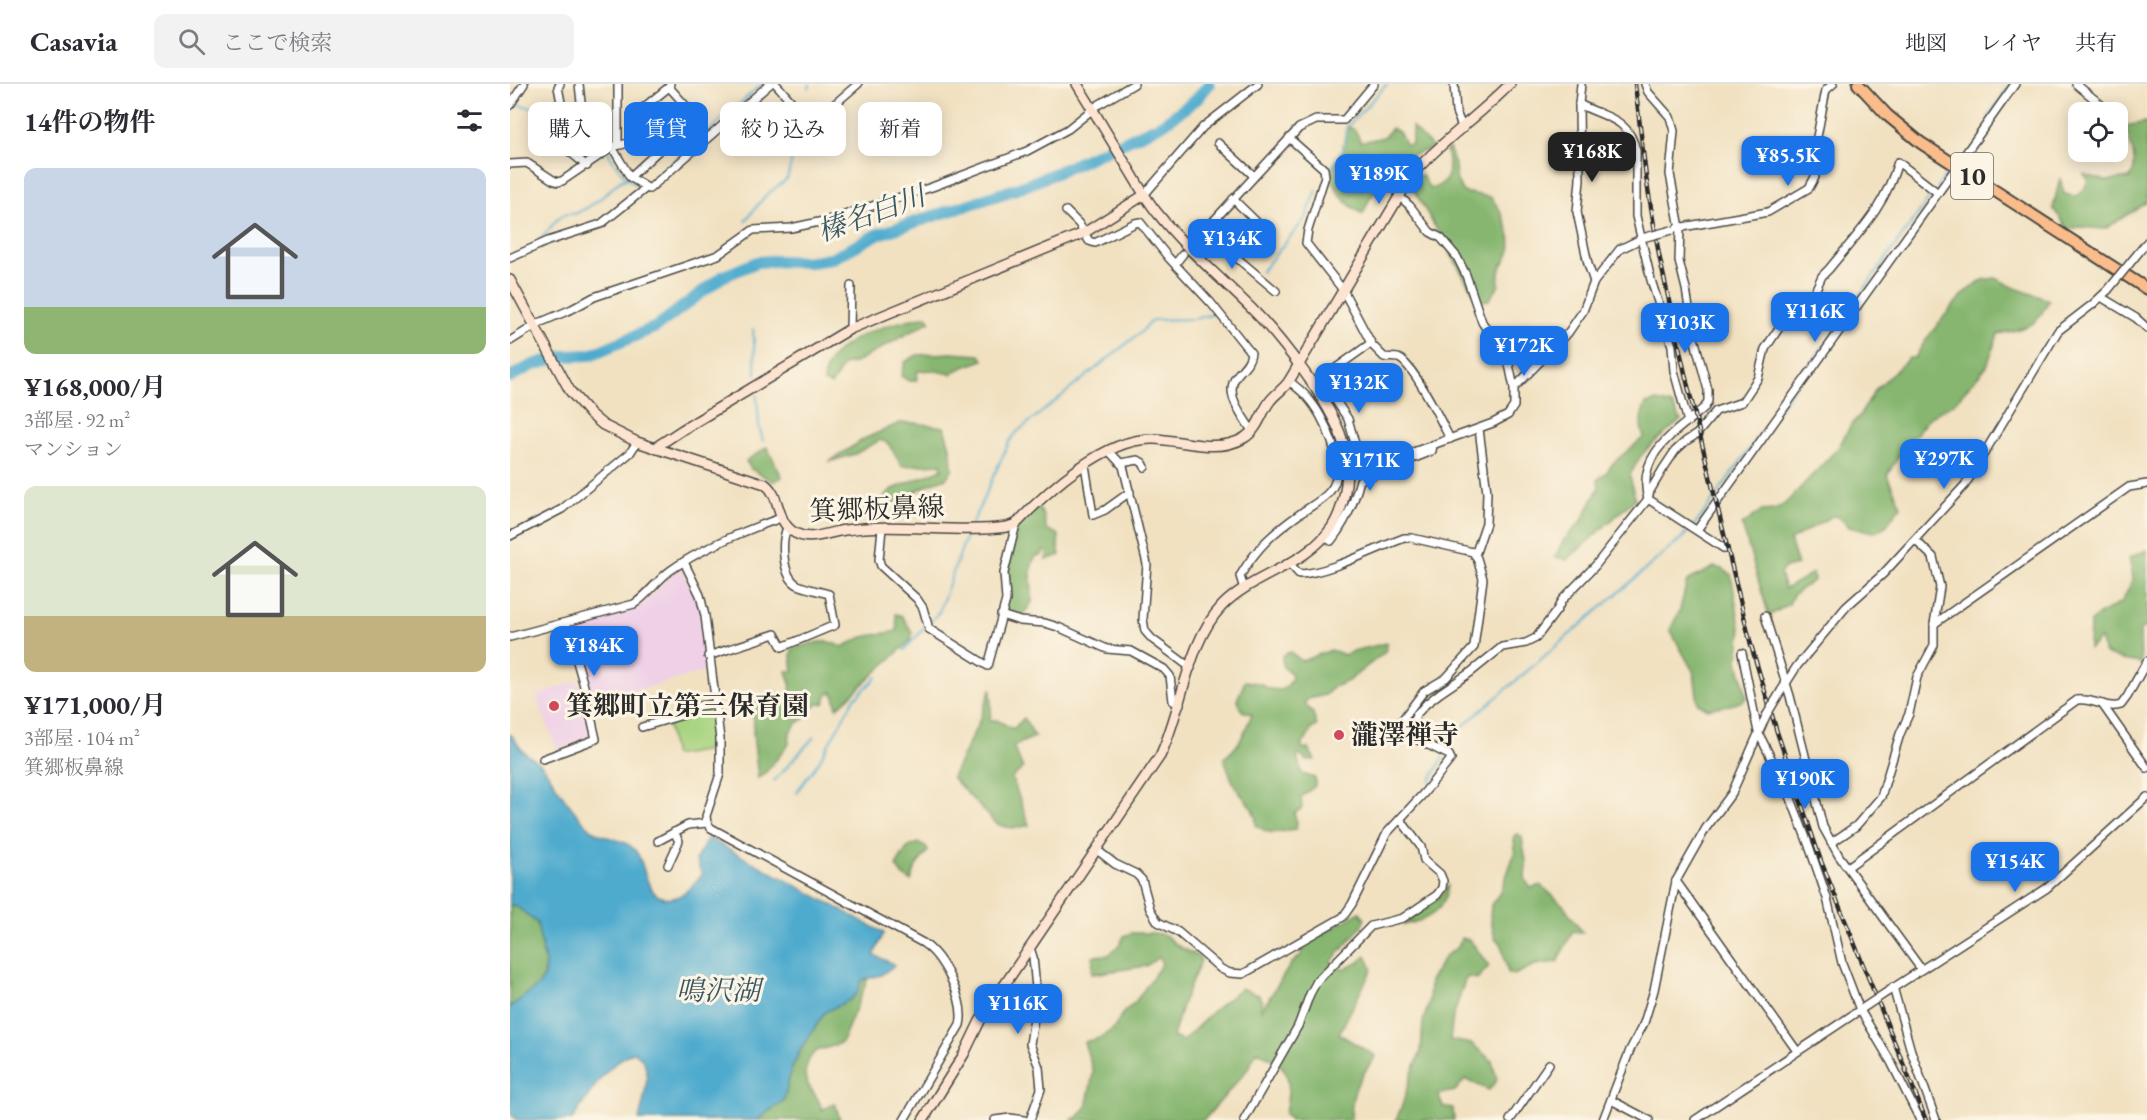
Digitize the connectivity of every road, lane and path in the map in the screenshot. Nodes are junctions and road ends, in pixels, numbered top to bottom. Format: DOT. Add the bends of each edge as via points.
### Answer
graph roads {
  1 [pos="524,84"];
  2 [pos="560,84"];
  3 [pos="579,84"];
  4 [pos="618,84"];
  5 [pos="770,84"];
  6 [pos="777,84"];
  7 [pos="858,84"];
  8 [pos="1077,84"];
  9 [pos="1134,84"];
  10 [pos="1258,84"];
  11 [pos="1374,84"];
  12 [pos="1454,84"];
  13 [pos="1510,84"];
  14 [pos="1581,84"];
  15 [pos="1645,84"];
  16 [pos="1858,84"];
  17 [pos="2015,84"];
  18 [pos="2076,84"];
  19 [pos="670,85"];
  20 [pos="1833,85"];
  21 [pos="561,102"];
  22 [pos="581,102"];
  23 [pos="648,102"];
  24 [pos="684,102"];
  25 [pos="2098,102"];
  26 [pos="1579,104"];
  27 [pos="510,105"];
  28 [pos="1094,112"];
  29 [pos="1463,129"];
  30 [pos="1289,138"];
  31 [pos="1218,142"];
  32 [pos="624,144"];
  33 [pos="615,146"];
  34 [pos="574,156"];
  35 [pos="653,156"];
  36 [pos="1961,160"];
  37 [pos="510,164"];
  38 [pos="586,166"];
  39 [pos="1953,172"];
  40 [pos="1254,176"];
  41 [pos="630,177"];
  42 [pos="646,188"];
  43 [pos="1935,192"];
  44 [pos="1144,195"];
  45 [pos="1400,197"];
  46 [pos="1233,200"];
  47 [pos="1066,211"];
  48 [pos="1676,229"];
  49 [pos="1205,231"];
  50 [pos="1084,233"];
  51 [pos="1268,233"];
  52 [pos="1643,238"];
  53 [pos="1196,240"];
  54 [pos="2147,242"];
  55 [pos="1183,254"];
  56 [pos="510,258"];
  57 [pos="1174,264"];
  58 [pos="510,280"];
  59 [pos="1594,282"];
  60 [pos="851,286"];
  61 [pos="2147,289"];
  62 [pos="1342,290"];
  63 [pos="1276,291"];
  64 [pos="2101,297"];
  65 [pos="536,328"];
  66 [pos="2147,328"];
  67 [pos="850,329"];
  68 [pos="510,340"];
  69 [pos="1371,343"];
  70 [pos="1298,365"];
  71 [pos="1289,381"];
  72 [pos="1514,388"];
  73 [pos="1688,422"];
  74 [pos="1479,429"];
  75 [pos="1252,431"];
  76 [pos="1450,439"];
  77 [pos="637,442"];
  78 [pos="1433,445"];
  79 [pos="657,449"];
  80 [pos="1109,451"];
  81 [pos="1405,455"];
  82 [pos="1121,463"];
  83 [pos="1085,465"];
  84 [pos="1144,467"];
  85 [pos="1347,472"];
  86 [pos="2147,484"];
  87 [pos="1130,492"];
  88 [pos="1648,499"];
  89 [pos="781,518"];
  90 [pos="1016,524"];
  91 [pos="787,528"];
  92 [pos="882,528"];
  93 [pos="1697,530"];
  94 [pos="510,536"];
  95 [pos="1324,536"];
  96 [pos="1916,540"];
  97 [pos="1725,549"];
  98 [pos="1475,555"];
  99 [pos="684,562"];
  100 [pos="1290,564"];
  101 [pos="1244,589"];
  102 [pos="1001,615"];
  103 [pos="1765,616"];
  104 [pos="566,623"];
  105 [pos="1934,624"];
  106 [pos="510,637"];
  107 [pos="1742,653"];
  108 [pos="708,656"];
  109 [pos="2147,661"];
  110 [pos="1191,668"];
  111 [pos="1785,683"];
  112 [pos="715,704"];
  113 [pos="1180,704"];
  114 [pos="2102,704"];
  115 [pos="642,726"];
  116 [pos="1758,732"];
  117 [pos="1408,735"];
  118 [pos="543,759"];
  119 [pos="2147,768"];
  120 [pos="2147,797"];
  121 [pos="1400,819"];
  122 [pos="707,823"];
  123 [pos="674,832"];
  124 [pos="658,841"];
  125 [pos="1831,843"];
  126 [pos="1096,850"];
  127 [pos="668,865"];
  128 [pos="1848,867"];
  129 [pos="1676,881"];
  130 [pos="1030,948"];
  131 [pos="1921,969"];
  132 [pos="1890,989"];
  133 [pos="1861,1009"];
  134 [pos="1797,1051"];
  135 [pos="1549,1064"];
  136 [pos="1611,1100"];
  137 [pos="904,1120"];
  138 [pos="923,1120"];
  139 [pos="996,1120"];
  140 [pos="1024,1120"];
  141 [pos="1030,1120"];
  142 [pos="1244,1120"];
  143 [pos="1510,1120"];
  144 [pos="1603,1120"];
  145 [pos="1649,1120"];
  146 [pos="1695,1120"];
  147 [pos="1920,1120"];
  148 [pos="1936,1120"];
  1 -- 27 [label="street"];
  2 -- 21 [label="street"];
  3 -- 22 [label="street"];
  4 -- 33 [label="street"];
  5 -- 42 [label="street" via="655,186"];
  6 -- 7 [label="street" via="810,126"];
  8 -- 28 [label="main road"];
  9 -- 28 [label="street"];
  10 -- 44 [label="street" via="1203,127"];
  11 -- 30 [label="street" via="1344,120 1311,121"];
  12 -- 29 [label="street" via="1456,112"];
  13 -- 29 [label="main road"];
  14 -- 26 [label="street"];
  15 -- 48 [label="street" via="1670,117 1674,131 1670,174"];
  16 -- 61 [label="main road, 10" via="1921,143"];
  17 -- 36 [label="street"];
  18 -- 25 [label="street"];
  19 -- 23 [label="street"];
  19 -- 24 [label="street"];
  20 -- 48 [label="street" via="1826,90 1816,142 1815,177 1809,188 1768,212"];
  26 -- 52 [label="street" via="1620,123 1634,141 1636,216"];
  26 -- 59 [label="street" via="1577,212"];
  28 -- 44 [label="main road"];
  28 -- 65 [label="street" via="1027,151 932,187 828,220 791,228 753,230 718,255 594,297"];
  29 -- 45 [label="main road" via="1420,165"];
  30 -- 40 [label="street"];
  30 -- 62 [label="street" via="1324,169 1306,239"];
  31 -- 40 [label="street"];
  32 -- 33 [label="street"];
  33 -- 38 [label="street"];
  33 -- 41 [label="street"];
  34 -- 38 [label="street"];
  35 -- 41 [label="street"];
  37 -- 38 [label="street" via="532,165 558,182"];
  39 -- 43 [label="street"];
  40 -- 46 [label="street"];
  41 -- 42 [label="street"];
  42 -- 56 [label="street" via="601,224"];
  43 -- 88 [label="street" via="1898,162 1875,214 1821,276 1815,291 1795,304 1765,349 1758,378 1742,402 1716,411 1698,434 1680,446"];
  43 -- 93 [label="street"];
  44 -- 50 [label="main road"];
  44 -- 70 [label="main road" via="1171,230 1252,308"];
  45 -- 62 [label="main road"];
  45 -- 72 [label="street" via="1457,257 1467,274 1482,322 1509,364"];
  46 -- 49 [label="street"];
  46 -- 51 [label="street"];
  47 -- 50 [label="street"];
  48 -- 52 [label="street, bridge"];
  48 -- 73 [label="street" via="1693,334 1708,390 1705,407"];
  49 -- 53 [label="street"];
  49 -- 63 [label="street"];
  50 -- 57 [label="street" via="1095,243 1140,222"];
  50 -- 67 [label="main road"];
  52 -- 59 [label="street" via="1620,249"];
  52 -- 73 [label="street"];
  54 -- 64 [label="street, bridge"];
  55 -- 57 [label="street"];
  57 -- 75 [label="street" via="1251,353 1249,362 1234,379 1232,392"];
  58 -- 65 [label="main road, 箕郷板鼻線"];
  59 -- 72 [label="street" via="1575,324"];
  60 -- 67 [label="street"];
  62 -- 69 [label="street"];
  62 -- 70 [label="main road"];
  64 -- 66 [label="street"];
  64 -- 96 [label="street" via="2058,331 1965,485"];
  65 -- 68 [label="street"];
  65 -- 77 [label="main road, 箕郷板鼻線" via="564,382 581,405 596,420"];
  67 -- 79 [label="main road"];
  69 -- 76 [label="street" via="1384,357 1404,361"];
  69 -- 81 [label="street" via="1326,375 1324,383 1348,419 1360,460 1401,449"];
  70 -- 71 [label="main road"];
  70 -- 85 [label="main road" via="1336,424"];
  71 -- 75 [label="main road" via="1268,404"];
  71 -- 101 [label="street" via="1312,403 1331,438 1336,480 1328,493 1259,547 1240,576"];
  72 -- 74 [label="street" via="1515,406 1511,412"];
  73 -- 88 [label="street" via="1654,452 1645,477"];
  74 -- 76 [label="street"];
  74 -- 98 [label="street" via="1487,502 1486,523"];
  75 -- 80 [label="main road" via="1243,439 1215,446 1148,439"];
  76 -- 78 [label="street"];
  77 -- 79 [label="main road, 箕郷板鼻線"];
  77 -- 94 [label="street" via="630,453 562,509"];
  78 -- 81 [label="street"];
  78 -- 95 [label="street" via="1432,451 1360,480 1342,528 1331,541"];
  79 -- 89 [label="main road, 箕郷板鼻線" via="765,484 774,494"];
  80 -- 82 [label="street"];
  80 -- 83 [label="main road"];
  81 -- 85 [label="street"];
  82 -- 84 [label="street" via="1138,460"];
  82 -- 87 [label="street"];
  83 -- 87 [label="street" via="1093,515"];
  83 -- 90 [label="main road" via="1064,477"];
  85 -- 95 [label="main road" via="1340,510"];
  86 -- 105 [label="street" via="2128,487"];
  87 -- 110 [label="street" via="1147,564 1145,631"];
  88 -- 93 [label="street"];
  88 -- 117 [label="street" via="1595,567 1562,600 1536,638 1502,647 1440,693 1416,715"];
  89 -- 91 [label="main road, 箕郷板鼻線"];
  89 -- 99 [label="street" via="736,535"];
  90 -- 92 [label="main road, 箕郷板鼻線" via="1001,528"];
  90 -- 102 [label="street" via="1004,573 1006,600"];
  91 -- 92 [label="main road, 箕郷板鼻線" via="806,537"];
  91 -- 108 [label="street" via="785,559 789,578 830,594 835,625 782,647 775,634"];
  92 -- 102 [label="street" via="881,566 917,598 929,628 988,666"];
  93 -- 97 [label="street"];
  95 -- 100 [label="main road"];
  96 -- 105 [label="street" via="1933,557 1940,587"];
  96 -- 111 [label="street" via="1846,606"];
  98 -- 100 [label="street" via="1469,550 1404,538 1321,571 1299,574"];
  98 -- 117 [label="street" via="1483,579 1474,647 1446,678 1415,700 1402,720"];
  99 -- 104 [label="street" via="659,579 634,604"];
  99 -- 108 [label="street" via="700,595"];
  100 -- 101 [label="main road"];
  101 -- 110 [label="main road" via="1213,617 1200,639"];
  102 -- 113 [label="street" via="1058,627 1107,649 1131,651 1164,669 1172,681 1173,700"];
  103 -- 111 [label="street"];
  104 -- 106 [label="street"];
  104 -- 118 [label="street" via="596,739"];
  105 -- 125 [label="street" via="1934,645 1917,677 1881,797 1856,826"];
  107 -- 116 [label="street"];
  108 -- 112 [label="street"];
  109 -- 114 [label="street" via="2124,703 2115,707"];
  110 -- 113 [label="main road"];
  111 -- 116 [label="street, bridge"];
  111 -- 125 [label="street"];
  112 -- 115 [label="street"];
  112 -- 122 [label="street" via="720,774"];
  113 -- 126 [label="main road" via="1160,756"];
  114 -- 119 [label="street"];
  114 -- 128 [label="street" via="2077,700"];
  116 -- 129 [label="street" via="1732,793 1706,828"];
  116 -- 133 [label="street" via="1790,796 1809,846 1827,898 1842,963"];
  117 -- 121 [label="street" via="1451,759"];
  120 -- 131 [label="street" via="2047,888"];
  121 -- 126 [label="street" via="1387,833 1343,917 1255,969 1239,974 1221,969 1178,932 1158,922 1142,880"];
  121 -- 142 [label="street" via="1421,847 1424,860 1440,873 1442,888 1402,918 1371,926 1317,981 1299,1026"];
  122 -- 123 [label="street" via="688,825"];
  122 -- 137 [label="street" via="923,943 950,975 961,1009 960,1025"];
  123 -- 124 [label="street"];
  123 -- 127 [label="street" via="679,841"];
  125 -- 128 [label="street"];
  126 -- 130 [label="main road"];
  128 -- 131 [label="street"];
  129 -- 134 [label="street"];
  129 -- 136 [label="street" via="1654,990"];
  130 -- 138 [label="main road" via="980,1021"];
  130 -- 141 [label="street" via="1037,999 1030,1044 1039,1066 1041,1089"];
  131 -- 132 [label="street"];
  132 -- 133 [label="street, bridge"];
  132 -- 148 [label="street"];
  133 -- 134 [label="street"];
  133 -- 147 [label="street"];
  134 -- 146 [label="street"];
  135 -- 143 [label="street"];
  136 -- 144 [label="street"];
  136 -- 145 [label="street"];
  139 -- 140 [label="street"];
}
